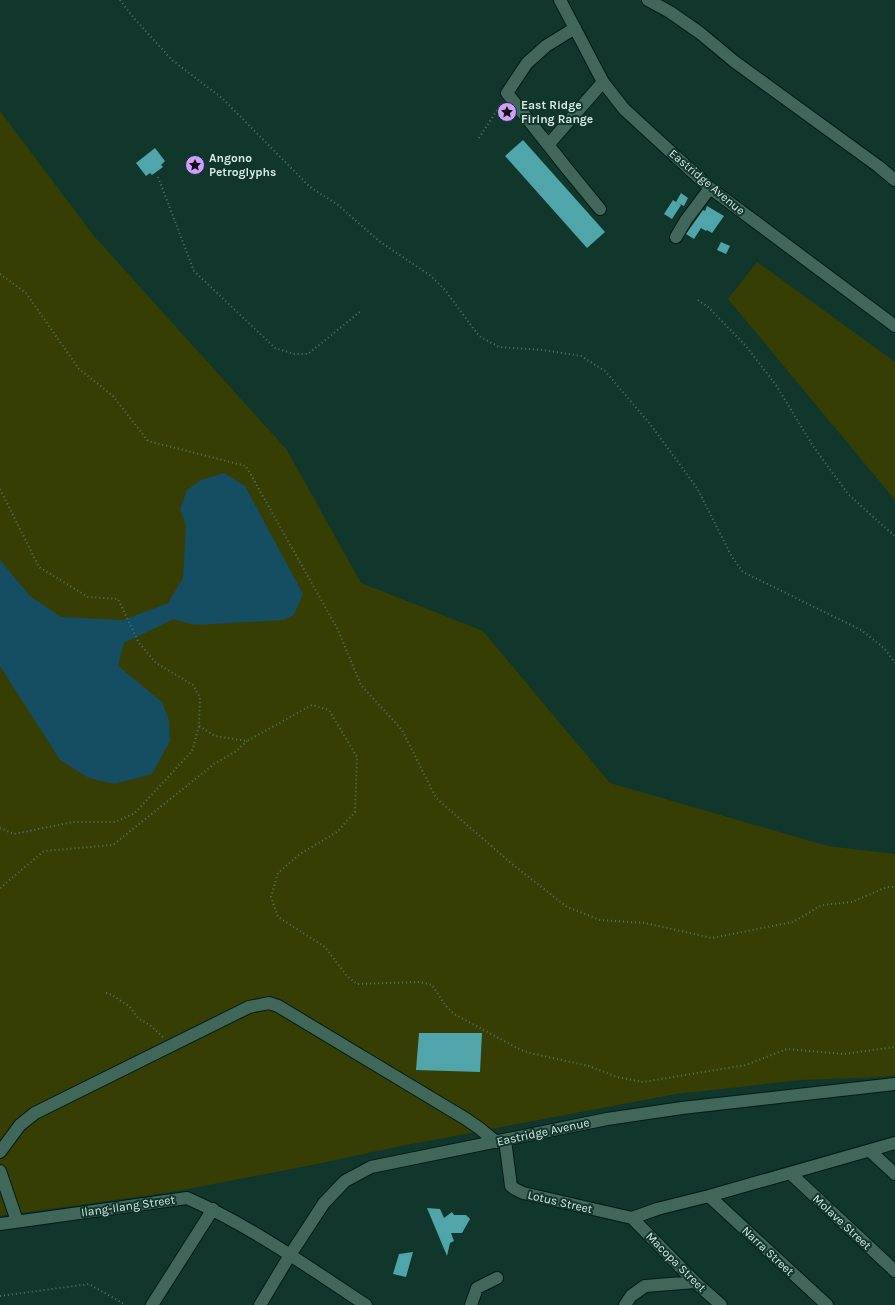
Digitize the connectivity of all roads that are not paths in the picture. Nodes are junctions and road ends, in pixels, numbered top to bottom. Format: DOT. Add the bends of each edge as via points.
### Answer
graph roads {
  1 [pos="560,0"];
  2 [pos="648,0"];
  3 [pos="575,28"];
  4 [pos="603,82"];
  5 [pos="548,145"];
  6 [pos="895,180"];
  7 [pos="710,188"];
  8 [pos="600,209"];
  9 [pos="676,237"];
  10 [pos="895,326"];
  11 [pos="895,1084"];
  12 [pos="501,1141"];
  13 [pos="895,1143"];
  14 [pos="870,1151"];
  15 [pos="0,1152"];
  16 [pos="0,1171"];
  17 [pos="790,1173"];
  18 [pos="895,1174"];
  19 [pos="709,1196"];
  20 [pos="213,1209"];
  21 [pos="632,1218"];
  22 [pos="17,1221"];
  23 [pos="0,1224"];
  24 [pos="290,1255"];
  25 [pos="895,1271"];
  26 [pos="497,1278"];
  27 [pos="695,1282"];
  28 [pos="152,1305"];
  29 [pos="260,1305"];
  30 [pos="366,1305"];
  31 [pos="471,1305"];
  32 [pos="625,1305"];
  33 [pos="720,1305"];
  34 [pos="827,1305"];
  1 -- 3 [label="street, Eastridge Avenue"];
  2 -- 6 [label="street" via="700,33 734,62"];
  3 -- 4 [label="street, Eastridge Avenue"];
  3 -- 5 [label="street" via="546,46 527,63 507,93"];
  4 -- 5 [label="street"];
  4 -- 7 [label="street, Eastridge Avenue" via="624,109"];
  5 -- 8 [label="street"];
  7 -- 9 [label="street"];
  7 -- 10 [label="street, Eastridge Avenue"];
  11 -- 12 [label="street, Eastridge Avenue" via="682,1108 607,1119"];
  12 -- 15 [label="street" via="269,1003 249,1007 227,1017 34,1113 20,1125"];
  12 -- 21 [label="street, Lotus Street" via="510,1186 515,1189"];
  12 -- 24 [label="street, Eastridge Avenue" via="371,1167 345,1181 324,1203"];
  13 -- 14 [label="street"];
  14 -- 17 [label="street"];
  14 -- 18 [label="street"];
  16 -- 22 [label="street"];
  17 -- 19 [label="street"];
  17 -- 25 [label="street, Molave Street"];
  19 -- 21 [label="street"];
  19 -- 34 [label="street, Narra Street"];
  20 -- 22 [label="street, Ilang-Ilang Street" via="188,1198"];
  20 -- 24 [label="street, Ilang-Ilang Street"];
  20 -- 28 [label="street"];
  21 -- 27 [label="street, Macopa Street"];
  22 -- 23 [label="street, Ilang-Ilang Street"];
  24 -- 29 [label="street, Eastridge Avenue"];
  24 -- 30 [label="street, Ilang-Ilang Street"];
  26 -- 31 [label="street" via="477,1288"];
  27 -- 32 [label="street" via="644,1286 631,1296"];
  27 -- 33 [label="street, Macopa Street"];
}
